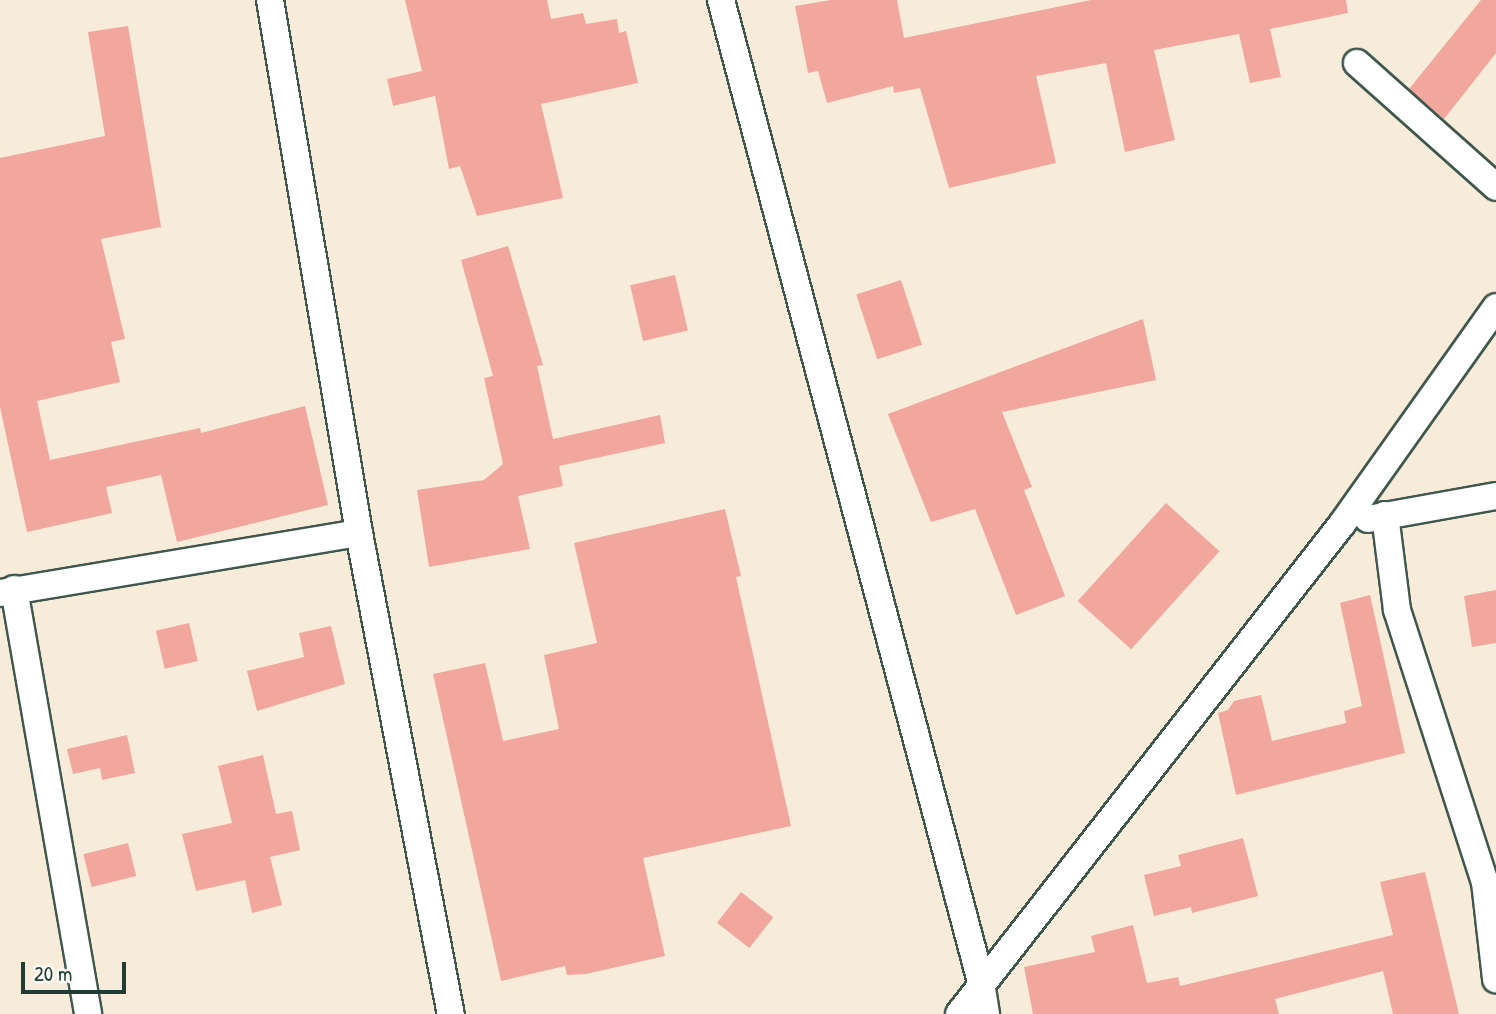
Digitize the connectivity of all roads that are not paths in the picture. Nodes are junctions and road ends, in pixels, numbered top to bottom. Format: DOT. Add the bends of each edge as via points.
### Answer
graph roads {
  1 [pos="270,0"];
  2 [pos="721,0"];
  3 [pos="1357,63"];
  4 [pos="1496,187"];
  5 [pos="1496,307"];
  6 [pos="1496,496"];
  7 [pos="1385,515"];
  8 [pos="1342,524"];
  9 [pos="359,533"];
  10 [pos="7,591"];
  11 [pos="1490,882"];
  12 [pos="1496,979"];
  13 [pos="981,982"];
  14 [pos="88,1014"];
  15 [pos="451,1014"];
  16 [pos="959,1014"];
  17 [pos="986,1014"];
  1 -- 9 [label="street"];
  2 -- 13 [label="street"];
  3 -- 4 [label="street"];
  5 -- 8 [label="street"];
  6 -- 7 [label="street"];
  7 -- 8 [label="street"];
  7 -- 11 [label="street" via="1397,610"];
  8 -- 13 [label="street"];
  9 -- 10 [label="street"];
  9 -- 15 [label="street"];
  10 -- 14 [label="street"];
  11 -- 12 [label="street"];
  13 -- 16 [label="street"];
  13 -- 17 [label="street"];
}
